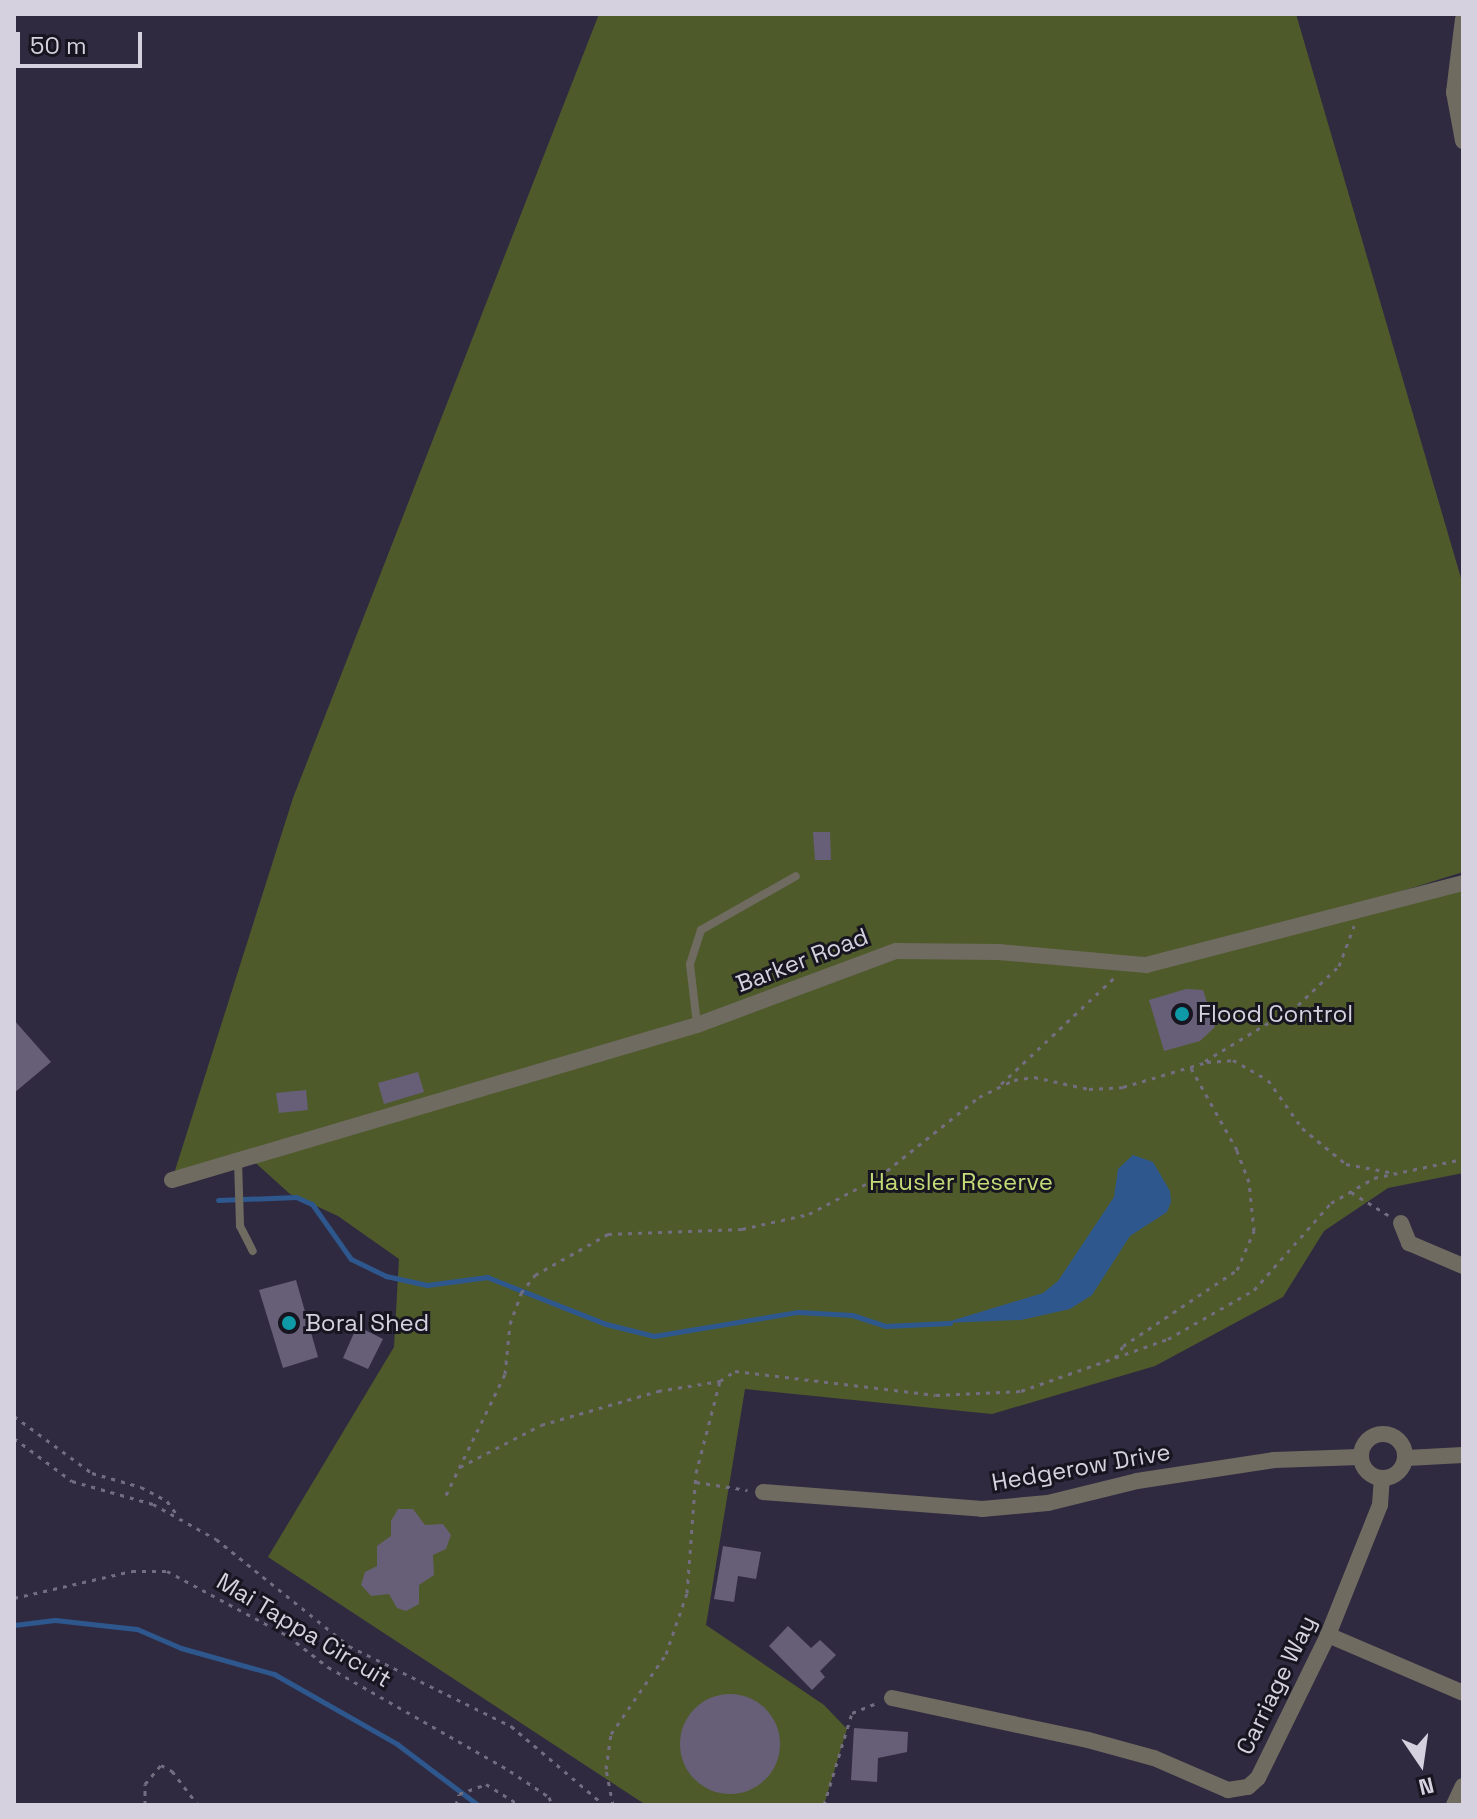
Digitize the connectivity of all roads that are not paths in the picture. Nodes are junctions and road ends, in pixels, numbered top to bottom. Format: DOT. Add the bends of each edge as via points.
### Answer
graph roads {
  1 [pos="1463,19"];
  2 [pos="1463,141"];
  3 [pos="796,876"];
  4 [pos="1463,883"];
  5 [pos="697,1025"];
  6 [pos="238,1160"];
  7 [pos="172,1180"];
  8 [pos="1401,1223"];
  9 [pos="253,1251"];
  10 [pos="1463,1266"];
  11 [pos="1463,1455"];
  12 [pos="1359,1457"];
  13 [pos="1407,1458"];
  14 [pos="1382,1478"];
  15 [pos="763,1492"];
  16 [pos="1328,1635"];
  17 [pos="1463,1693"];
  18 [pos="892,1698"];
  19 [pos="1463,1786"];
  20 [pos="1454,1805"];
  1 -- 2 [label="street" via="1454,92"];
  3 -- 5 [label="lane" via="701,930 690,964"];
  4 -- 5 [label="street, Barker Road" via="1181,960 1129,964 999,952 896,951"];
  5 -- 6 [label="street, Barker Road"];
  6 -- 7 [label="street, Barker Road"];
  6 -- 9 [label="lane" via="241,1217"];
  8 -- 10 [label="street" via="1409,1243"];
  11 -- 13 [label="street"];
  12 -- 13 [label="street" via="1369,1439 1385,1432 1400,1438"];
  12 -- 14 [label="street" via="1364,1471"];
  12 -- 15 [label="street, Hedgerow Drive" via="1274,1460 1137,1481 1048,1503 982,1509"];
  13 -- 14 [label="street" via="1397,1473"];
  14 -- 16 [label="street, Carriage Way" via="1380,1505"];
  16 -- 17 [label="street"];
  16 -- 18 [label="street, Carriage Way" via="1258,1778 1248,1787 1228,1790 1154,1758 1102,1743"];
  19 -- 20 [label="street"];
}
